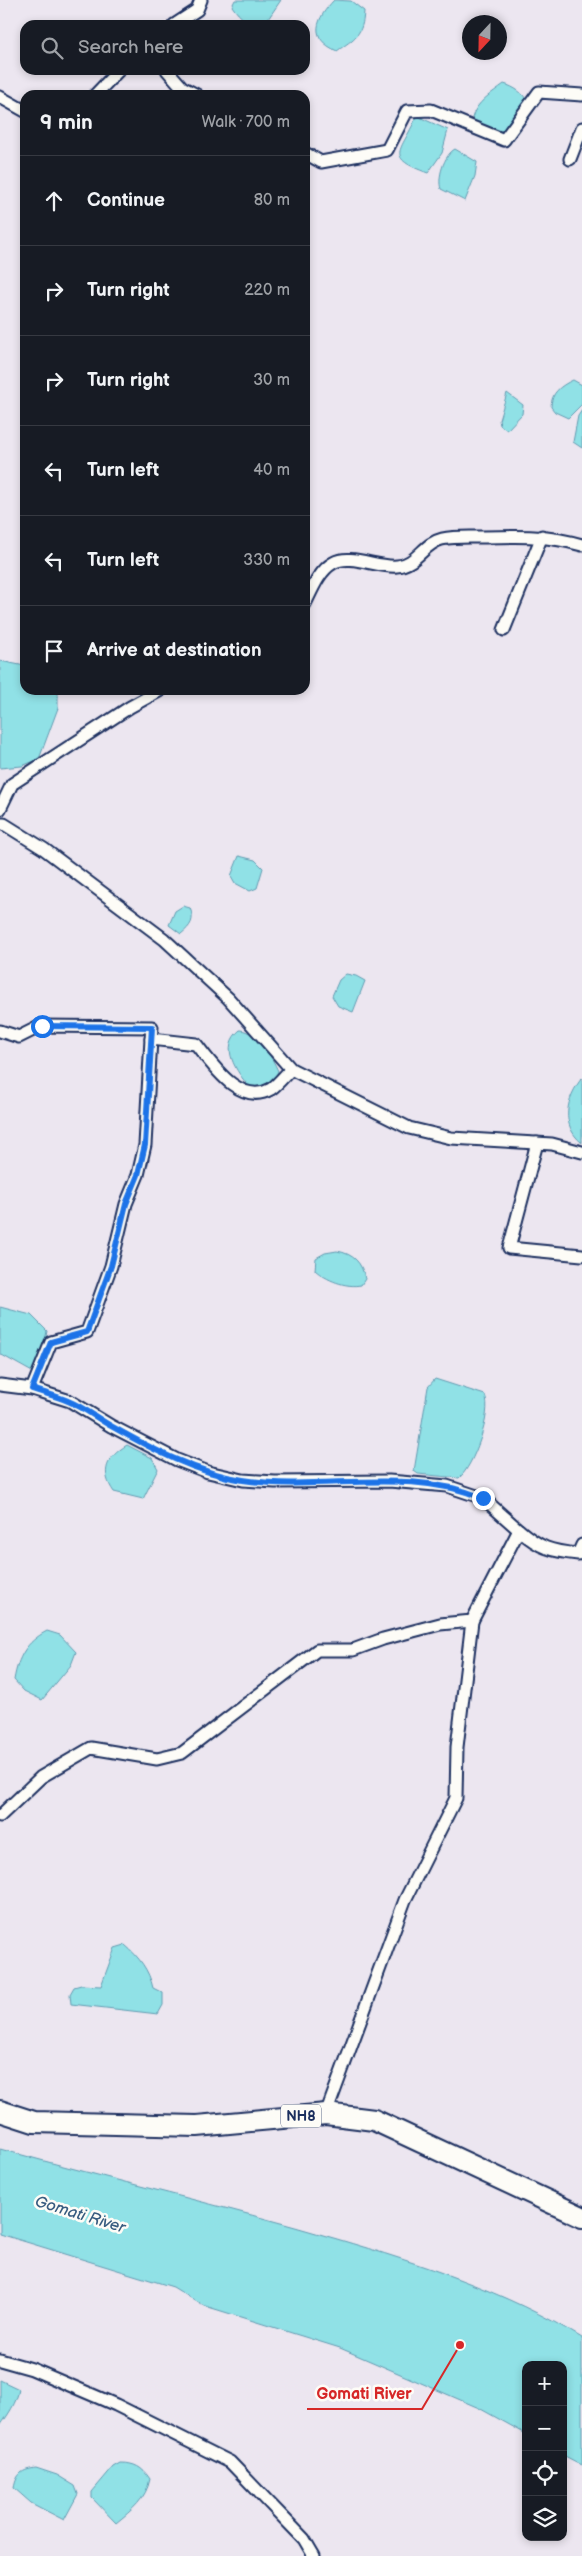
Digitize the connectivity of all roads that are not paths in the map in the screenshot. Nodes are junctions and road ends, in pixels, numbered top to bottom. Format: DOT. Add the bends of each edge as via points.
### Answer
graph roads {
  1 [pos="201,0"];
  2 [pos="182,20"];
  3 [pos="114,75"];
  4 [pos="171,75"];
  5 [pos="100,90"];
  6 [pos="188,90"];
  7 [pos="582,95"];
  8 [pos="0,97"];
  9 [pos="20,108"];
  10 [pos="582,128"];
  11 [pos="310,156"];
  12 [pos="570,159"];
  13 [pos="542,536"];
  14 [pos="582,545"];
  15 [pos="310,595"];
  16 [pos="504,630"];
  17 [pos="152,695"];
  18 [pos="0,809"];
  19 [pos="0,824"];
  20 [pos="0,1031"];
  21 [pos="151,1039"];
  22 [pos="290,1069"];
  23 [pos="537,1143"];
  24 [pos="582,1152"];
  25 [pos="582,1255"];
  26 [pos="0,1385"];
  27 [pos="32,1389"];
  28 [pos="519,1530"];
  29 [pos="581,1551"];
  30 [pos="472,1622"];
  31 [pos="0,1816"];
  32 [pos="0,2111"];
  33 [pos="326,2114"];
  34 [pos="582,2217"];
  35 [pos="0,2360"];
  36 [pos="314,2556"];
  1 -- 2 [label="street" via="197,10"];
  3 -- 5 [label="street"];
  4 -- 6 [label="street"];
  7 -- 11 [label="street" via="539,92 504,140 431,110 407,111 387,150 321,162"];
  8 -- 9 [label="street"];
  10 -- 12 [label="street"];
  13 -- 14 [label="street"];
  13 -- 15 [label="street" via="440,539 411,562 398,566 349,560 334,562 325,568"];
  13 -- 16 [label="street"];
  17 -- 18 [label="street" via="12,784"];
  19 -- 22 [label="street" via="44,849 164,939 228,998"];
  20 -- 21 [label="street" via="19,1037 42,1026 152,1027"];
  21 -- 22 [label="street" via="196,1044 220,1075 246,1092 263,1092 272,1088"];
  21 -- 27 [label="street" via="145,1145 111,1266 87,1332 51,1342"];
  22 -- 23 [label="street" via="409,1128 451,1138"];
  23 -- 24 [label="street"];
  23 -- 25 [label="street" via="509,1248"];
  26 -- 27 [label="street"];
  27 -- 28 [label="street" via="70,1401 177,1460 208,1472 243,1480 276,1482 389,1481 447,1486 483,1498"];
  28 -- 29 [label="street" via="552,1552"];
  28 -- 30 [label="street"];
  30 -- 31 [label="street" via="440,1624 382,1638 353,1650 317,1650 182,1753 157,1759 91,1748 41,1777"];
  30 -- 33 [label="street" via="457,1747 456,1798 404,1900"];
  32 -- 33 [label="highway, NH8" via="34,2122 197,2126"];
  33 -- 34 [label="highway, NH8" via="374,2120"];
  35 -- 36 [label="street" via="116,2405 230,2462 304,2539"];
}
